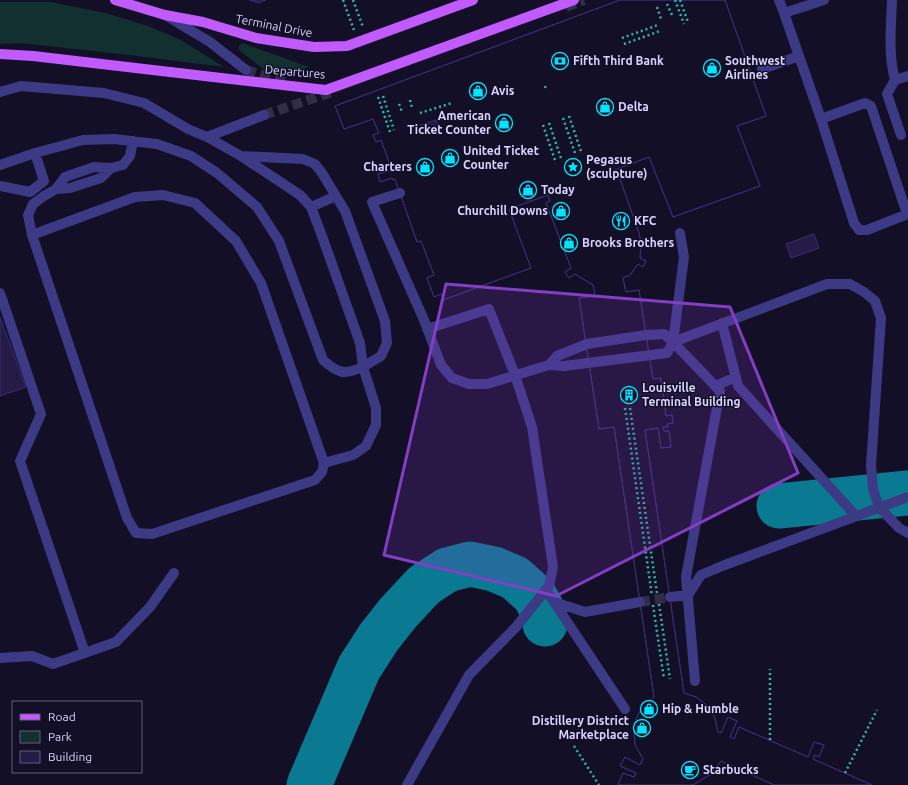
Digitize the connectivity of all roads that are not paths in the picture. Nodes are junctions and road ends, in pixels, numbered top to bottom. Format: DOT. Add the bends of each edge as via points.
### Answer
graph roads {
  1 [pos="114,0"];
  2 [pos="473,0"];
  3 [pos="574,0"];
  4 [pos="779,0"];
  5 [pos="824,0"];
  6 [pos="892,0"];
  7 [pos="784,13"];
  8 [pos="165,15"];
  9 [pos="0,54"];
  10 [pos="799,56"];
  11 [pos="762,69"];
  12 [pos="246,70"];
  13 [pos="908,76"];
  14 [pos="895,80"];
  15 [pos="0,92"];
  16 [pos="264,115"];
  17 [pos="821,120"];
  18 [pos="901,136"];
  19 [pos="207,137"];
  20 [pos="133,141"];
  21 [pos="35,153"];
  22 [pos="240,156"];
  23 [pos="0,165"];
  24 [pos="0,186"];
  25 [pos="400,193"];
  26 [pos="336,196"];
  27 [pos="311,207"];
  28 [pos="908,214"];
  29 [pos="680,233"];
  30 [pos="32,235"];
  31 [pos="0,293"];
  32 [pos="722,323"];
  33 [pos="428,329"];
  34 [pos="673,342"];
  35 [pos="549,365"];
  36 [pos="363,367"];
  37 [pos="515,375"];
  38 [pos="736,378"];
  39 [pos="715,386"];
  40 [pos="324,463"];
  41 [pos="908,497"];
  42 [pos="879,507"];
  43 [pos="856,516"];
  44 [pos="908,533"];
  45 [pos="174,573"];
  46 [pos="546,590"];
  47 [pos="688,595"];
  48 [pos="670,597"];
  49 [pos="554,602"];
  50 [pos="640,602"];
  51 [pos="84,653"];
  52 [pos="0,658"];
  53 [pos="695,681"];
  54 [pos="625,709"];
  55 [pos="406,785"];
  1 -- 8 [label="main road, Terminal Drive"];
  2 -- 8 [label="main road, Terminal Drive" via="347,46 314,47 256,38 203,22"];
  3 -- 9 [label="main road, Departures, bridge" via="326,90"];
  4 -- 7 [label="lane"];
  5 -- 7 [label="lane"];
  6 -- 14 [label="lane" via="890,32"];
  7 -- 10 [label="lane"];
  8 -- 12 [label="lane" via="210,42"];
  10 -- 11 [label="lane"];
  10 -- 17 [label="lane"];
  13 -- 14 [label="lane"];
  14 -- 18 [label="lane" via="887,94"];
  15 -- 19 [label="lane" via="21,86 104,93 144,103"];
  16 -- 19 [label="lane"];
  17 -- 28 [label="lane" via="865,104 872,106"];
  17 -- 28 [label="lane" via="854,223 859,230 867,230"];
  19 -- 22 [label="lane"];
  20 -- 21 [label="lane" via="83,140"];
  20 -- 30 [label="lane" via="130,156 123,165 111,168 94,167 65,177 56,189 33,204 28,215"];
  20 -- 36 [label="lane" via="157,144 191,156 217,173 257,207 279,241 324,360 335,371 350,373"];
  21 -- 23 [label="lane"];
  21 -- 24 [label="lane" via="44,181 30,192"];
  22 -- 26 [label="lane" via="303,159 315,164"];
  22 -- 27 [label="lane" via="300,195"];
  25 -- 33 [label="lane" via="372,202"];
  26 -- 27 [label="lane"];
  26 -- 36 [label="lane" via="345,211 385,321 387,343 381,356"];
  27 -- 36 [label="lane" via="360,343"];
  29 -- 34 [label="lane" via="684,257"];
  30 -- 40 [label="lane" via="135,197 163,194 195,203 236,241 261,283"];
  30 -- 40 [label="lane" via="127,518 136,533 152,534 315,480 322,472"];
  31 -- 51 [label="lane" via="41,414 20,461"];
  32 -- 34 [label="lane"];
  32 -- 38 [label="lane"];
  32 -- 42 [label="lane" via="827,284 850,284 875,302 881,318 871,465 873,489"];
  33 -- 37 [label="lane" via="441,366 452,378 469,384 487,384"];
  33 -- 37 [label="lane" via="488,310"];
  34 -- 35 [label="lane" via="667,353 564,366"];
  34 -- 35 [label="lane" via="664,334 587,344 557,356"];
  34 -- 39 [label="lane"];
  35 -- 37 [label="lane"];
  36 -- 40 [label="lane" via="376,408 376,425 366,446 353,455"];
  37 -- 46 [label="lane" via="532,427 553,567"];
  38 -- 39 [label="lane"];
  38 -- 43 [label="lane" via="738,386"];
  39 -- 47 [label="lane" via="720,392 686,577"];
  41 -- 42 [label="lane"];
  42 -- 43 [label="lane"];
  42 -- 44 [label="lane" via="899,528"];
  43 -- 47 [label="lane" via="701,575"];
  45 -- 51 [label="lane" via="150,607 116,642"];
  46 -- 49 [label="lane"];
  46 -- 55 [label="lane" via="469,675"];
  47 -- 48 [label="lane"];
  47 -- 53 [label="lane"];
  49 -- 50 [label="lane" via="585,612"];
  49 -- 54 [label="lane"];
  51 -- 52 [label="lane" via="53,664 32,656"];
}
